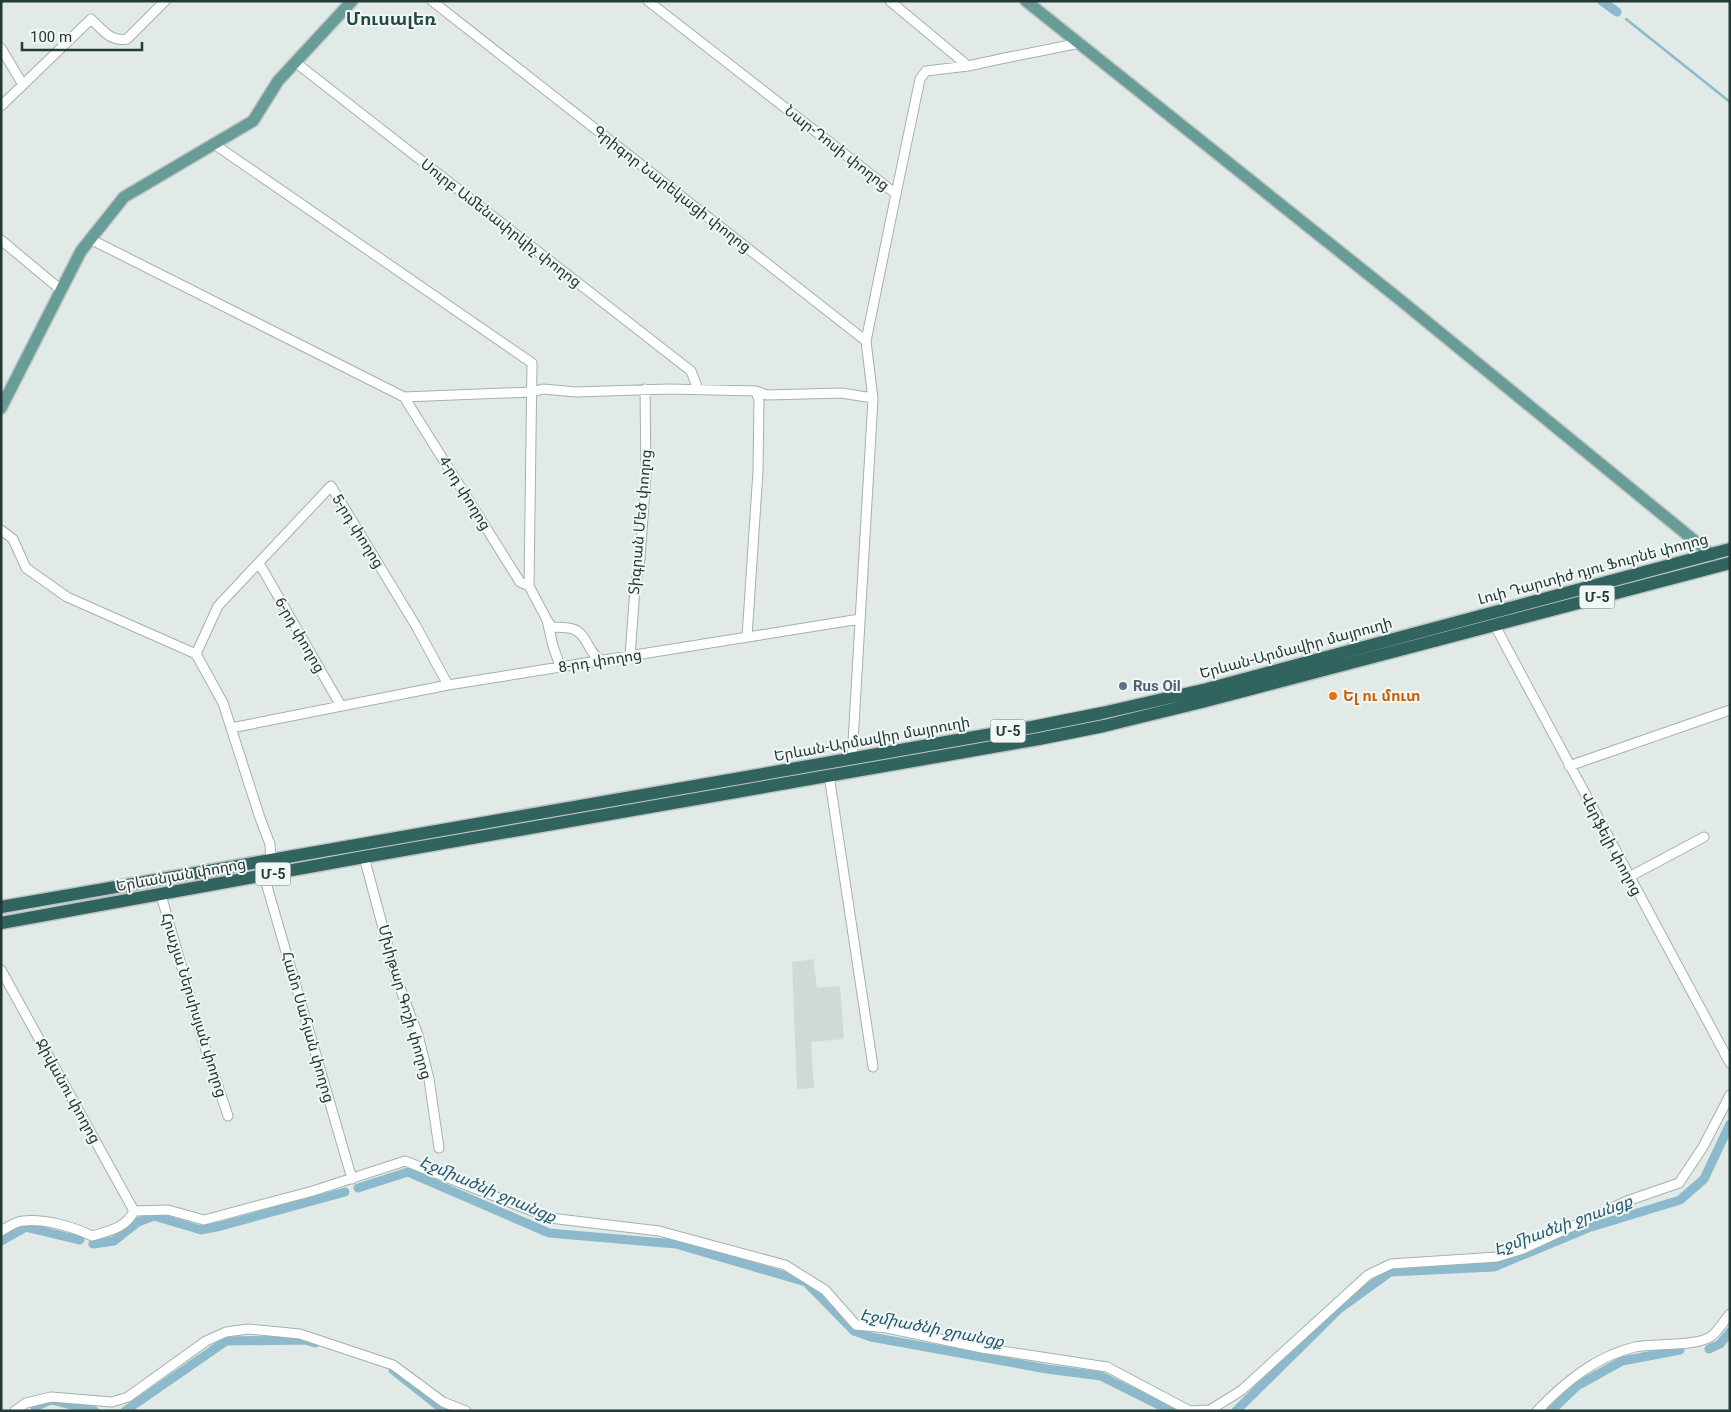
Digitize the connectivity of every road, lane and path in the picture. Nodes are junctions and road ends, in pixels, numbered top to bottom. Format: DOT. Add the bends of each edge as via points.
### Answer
graph roads {
  1 [pos="165,1"];
  2 [pos="352,1"];
  3 [pos="432,1"];
  4 [pos="648,1"];
  5 [pos="890,1"];
  6 [pos="1026,1"];
  7 [pos="1080,44"];
  8 [pos="1,48"];
  9 [pos="295,62"];
  10 [pos="968,66"];
  11 [pos="23,85"];
  12 [pos="1,106"];
  13 [pos="214,144"];
  14 [pos="896,194"];
  15 [pos="1,240"];
  16 [pos="90,240"];
  17 [pos="61,290"];
  18 [pos="866,341"];
  19 [pos="645,389"];
  20 [pos="698,389"];
  21 [pos="756,391"];
  22 [pos="532,392"];
  23 [pos="404,397"];
  24 [pos="873,398"];
  25 [pos="1,408"];
  26 [pos="1,530"];
  27 [pos="1730,549"];
  28 [pos="1712,554"];
  29 [pos="259,563"];
  30 [pos="1730,563"];
  31 [pos="529,586"];
  32 [pos="860,619"];
  33 [pos="547,620"];
  34 [pos="1494,624"];
  35 [pos="1465,626"];
  36 [pos="1434,634"];
  37 [pos="747,637"];
  38 [pos="196,654"];
  39 [pos="630,656"];
  40 [pos="602,660"];
  41 [pos="560,666"];
  42 [pos="448,685"];
  43 [pos="341,706"];
  44 [pos="1730,710"];
  45 [pos="231,728"];
  46 [pos="852,759"];
  47 [pos="1569,766"];
  48 [pos="829,775"];
  49 [pos="544,819"];
  50 [pos="1704,837"];
  51 [pos="364,857"];
  52 [pos="272,861"];
  53 [pos="264,876"];
  54 [pos="1629,877"];
  55 [pos="75,894"];
  56 [pos="160,895"];
  57 [pos="1,907"];
  58 [pos="77,910"];
  59 [pos="1,923"];
  60 [pos="1,970"];
  61 [pos="1730,1064"];
  62 [pos="873,1067"];
  63 [pos="1730,1095"];
  64 [pos="228,1116"];
  65 [pos="440,1148"];
  66 [pos="352,1179"];
  67 [pos="134,1211"];
  68 [pos="1,1231"];
  69 [pos="1730,1314"];
  70 [pos="15,1411"];
  71 [pos="466,1411"];
  72 [pos="1537,1411"];
  1 -- 11 [label="street" via="127,39 111,38 91,19"];
  2 -- 9 [label="main road"];
  3 -- 18 [label="street, Գրիգոր Նարեկացի փողոց"];
  4 -- 14 [label="street, Նար-Դոսի փողոց"];
  5 -- 10 [label="street"];
  6 -- 7 [label="main road"];
  7 -- 10 [label="street, Նար-Դոսի փողոց"];
  7 -- 28 [label="main road"];
  8 -- 11 [label="street"];
  9 -- 13 [label="main road" via="278,81 253,121"];
  9 -- 20 [label="street, Սուրբ Ամենափրկիչ փողոց" via="691,371"];
  10 -- 14 [label="street, Նար-Դոսի փողոց" via="926,71 920,79"];
  11 -- 12 [label="street"];
  13 -- 16 [label="main road" via="124,197"];
  13 -- 22 [label="street" via="532,363"];
  14 -- 18 [label="street"];
  15 -- 17 [label="street"];
  16 -- 17 [label="main road"];
  16 -- 23 [label="street"];
  17 -- 25 [label="main road"];
  18 -- 24 [label="street"];
  19 -- 20 [label="street"];
  19 -- 22 [label="street"];
  19 -- 39 [label="street, Տիգրան Մեծ փողոց" via="646,484"];
  20 -- 21 [label="street"];
  21 -- 24 [label="street" via="767,395 841,393"];
  21 -- 37 [label="street" via="759,400 758,471"];
  22 -- 23 [label="street"];
  22 -- 31 [label="street"];
  23 -- 31 [label="street, 4-րդ փողոց" via="520,582"];
  24 -- 32 [label="street"];
  26 -- 38 [label="street" via="13,538 26,568 67,597"];
  27 -- 28 [label="highway, Լուի Դարտիժ դյու Ֆուրնե փողոց / Մ-5"];
  28 -- 35 [label="highway, Լուի Դարտիժ դյու Ֆուրնե փողոց / Մ-5"];
  29 -- 38 [label="street, 5-րդ փողոց" via="218,606"];
  29 -- 42 [label="street, 5-րդ փողոց" via="331,486"];
  29 -- 43 [label="street, 6-րդ փողոց"];
  30 -- 34 [label="highway, Լուի Դարտիժ դյու Ֆուրնե փողոց / Մ-5"];
  31 -- 33 [label="street"];
  32 -- 37 [label="street, 8-րդ փողոց"];
  32 -- 46 [label="street"];
  33 -- 40 [label="street" via="552,627 574,629 581,634 592,652"];
  33 -- 41 [label="street"];
  34 -- 35 [label="highway, Լուի Դարտիժ դյու Ֆուրնե փողոց / Մ-5"];
  34 -- 47 [label="street, Վերֆելի փողոց"];
  35 -- 36 [label="highway, Երևան-Արմավիր մայրուղի / Մ-5"];
  36 -- 46 [label="highway, Երևան-Արմավիր մայրուղի / Մ-5" via="1102,713"];
  36 -- 48 [label="highway, Երևան-Արմավիր մայրուղի / Մ-5" via="1206,702 1104,726"];
  37 -- 39 [label="street, 8-րդ փողոց"];
  38 -- 45 [label="street" via="223,703"];
  39 -- 40 [label="street, 8-րդ փողոց"];
  40 -- 41 [label="street, 8-րդ փողոց"];
  41 -- 42 [label="street, 8-րդ փողոց"];
  42 -- 43 [label="street, 8-րդ փողոց"];
  43 -- 45 [label="street, 8-րդ փողոց"];
  44 -- 47 [label="street"];
  45 -- 52 [label="street" via="270,844"];
  46 -- 49 [label="highway, Երևան-Արմավիր մայրուղի / Մ-5"];
  47 -- 54 [label="street, Վերֆելի փողոց"];
  48 -- 49 [label="highway, Երևան-Արմավիր մայրուղի / Մ-5"];
  48 -- 62 [label="street"];
  49 -- 51 [label="highway, Երևանյան փողոց / Մ-5"];
  49 -- 52 [label="highway, Երևանյան փողոց / Մ-5"];
  50 -- 54 [label="street"];
  51 -- 53 [label="highway, Երևանյան փողոց / Մ-5"];
  51 -- 65 [label="street, Մխիթար Գոշի փողոց" via="397,980 418,1035"];
  52 -- 55 [label="highway, Երևանյան փողոց / Մ-5"];
  53 -- 56 [label="highway, Երևանյան փողոց / Մ-5"];
  53 -- 66 [label="street, Համո Սահյան փողոց"];
  54 -- 61 [label="street, Վերֆելի փողոց"];
  55 -- 57 [label="highway, Երևանյան փողոց / Մ-5"];
  55 -- 58 [label="highway" via="82,901"];
  56 -- 58 [label="highway, Երևանյան փողոց / Մ-5"];
  56 -- 64 [label="street, Հրաչյա Ներսիսյան փողոց"];
  58 -- 59 [label="highway, Երևանյան փողոց / Մ-5"];
  60 -- 67 [label="street, Ջիվանու փողոց"];
  63 -- 66 [label="street" via="1703,1147 1679,1183 1627,1201 1497,1258 1391,1264 1368,1275 1242,1390 1210,1410 1190,1410 1107,1366 856,1325 824,1290 786,1265 659,1231 550,1218 405,1161"];
  66 -- 67 [label="street" via="204,1220 168,1210"];
  67 -- 68 [label="street" via="130,1220 120,1227 92,1236 42,1221 21,1221"];
  69 -- 72 [label="street" via="1712,1336 1685,1344 1634,1347 1607,1358 1557,1390"];
  70 -- 71 [label="street" via="26,1403 51,1396 112,1402 128,1397 206,1341 226,1332 248,1329 300,1334 393,1365 443,1402"];
}
